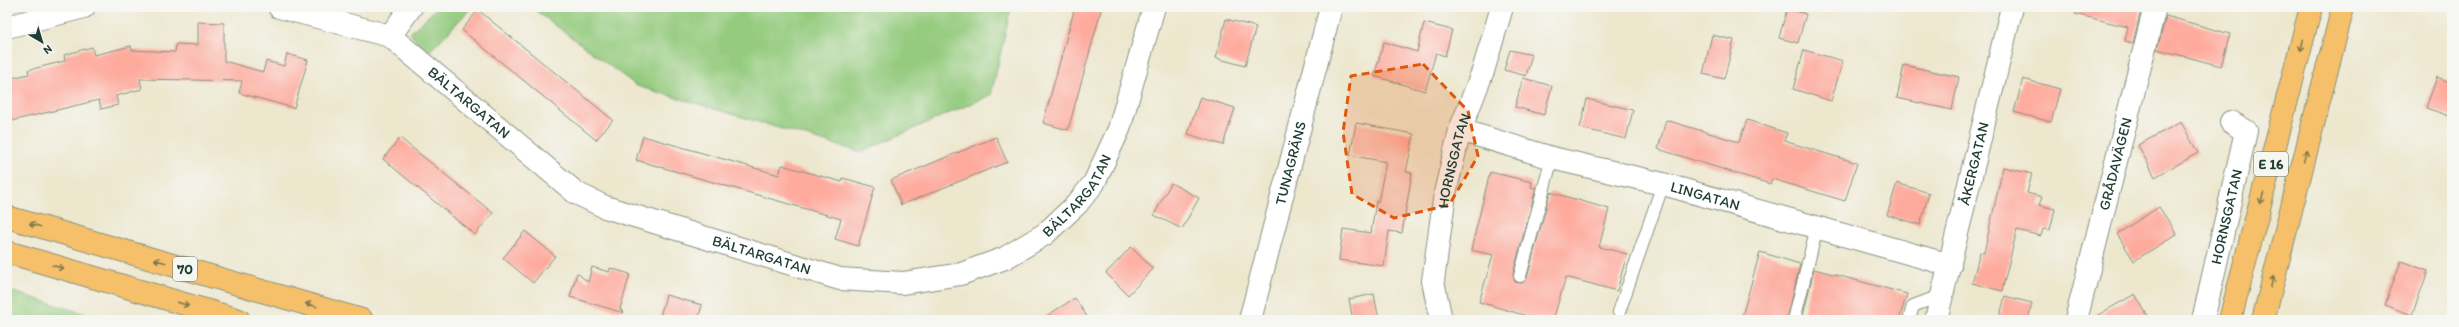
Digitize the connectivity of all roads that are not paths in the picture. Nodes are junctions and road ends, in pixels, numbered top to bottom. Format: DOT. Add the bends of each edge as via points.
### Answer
graph roads {
  1 [pos="84,7"];
  2 [pos="279,7"];
  3 [pos="411,7"];
  4 [pos="1154,7"];
  5 [pos="1331,7"];
  6 [pos="1502,7"];
  7 [pos="2012,7"];
  8 [pos="2155,7"];
  9 [pos="2311,7"];
  10 [pos="2343,7"];
  11 [pos="7,27"];
  12 [pos="390,36"];
  13 [pos="2231,122"];
  14 [pos="1460,130"];
  15 [pos="1552,158"];
  16 [pos="1663,184"];
  17 [pos="7,217"];
  18 [pos="1817,227"];
  19 [pos="7,252"];
  20 [pos="1950,265"];
  21 [pos="1520,276"];
  22 [pos="1942,295"];
  23 [pos="1618,312"];
  24 [pos="239,320"];
  25 [pos="362,320"];
  26 [pos="1250,320"];
  27 [pos="1441,320"];
  28 [pos="1794,320"];
  29 [pos="1909,320"];
  30 [pos="1936,320"];
  31 [pos="2076,320"];
  32 [pos="2203,320"];
  33 [pos="2230,320"];
  34 [pos="2263,320"];
  1 -- 11 [label="street"];
  2 -- 12 [label="street, BÄLTARGATAN"];
  3 -- 12 [label="street"];
  4 -- 12 [label="street, BÄLTARGATAN" via="1119,129 1094,183 1077,204 1045,234 1005,258 961,274 903,283 840,279 605,207 576,193"];
  5 -- 26 [label="street, TUNAGRÄNS"];
  6 -- 14 [label="street, HORNSGATAN" via="1483,71"];
  7 -- 20 [label="street, ÅKERGATAN"];
  8 -- 31 [label="street, GRÅDAVÄGEN"];
  9 -- 33 [label="highway, E 16, one-way"];
  34 -- 10 [label="highway, E 16, one-way"];
  13 -- 32 [label="street, HORNSGATAN" via="2246,131"];
  14 -- 15 [label="street, LINGATAN"];
  14 -- 27 [label="street, HORNSGATAN" via="1445,193 1433,281"];
  15 -- 16 [label="street, LINGATAN"];
  15 -- 21 [label="lane"];
  16 -- 18 [label="street, LINGATAN"];
  16 -- 23 [label="lane"];
  25 -- 17 [label="highway, 70, one-way"];
  18 -- 20 [label="street, LINGATAN"];
  18 -- 28 [label="lane"];
  19 -- 24 [label="highway, 70, one-way"];
  20 -- 22 [label="street, ÅKERGATAN"];
  22 -- 29 [label="lane" via="1913,306"];
  22 -- 30 [label="street, ÅKERGATAN"];
}
